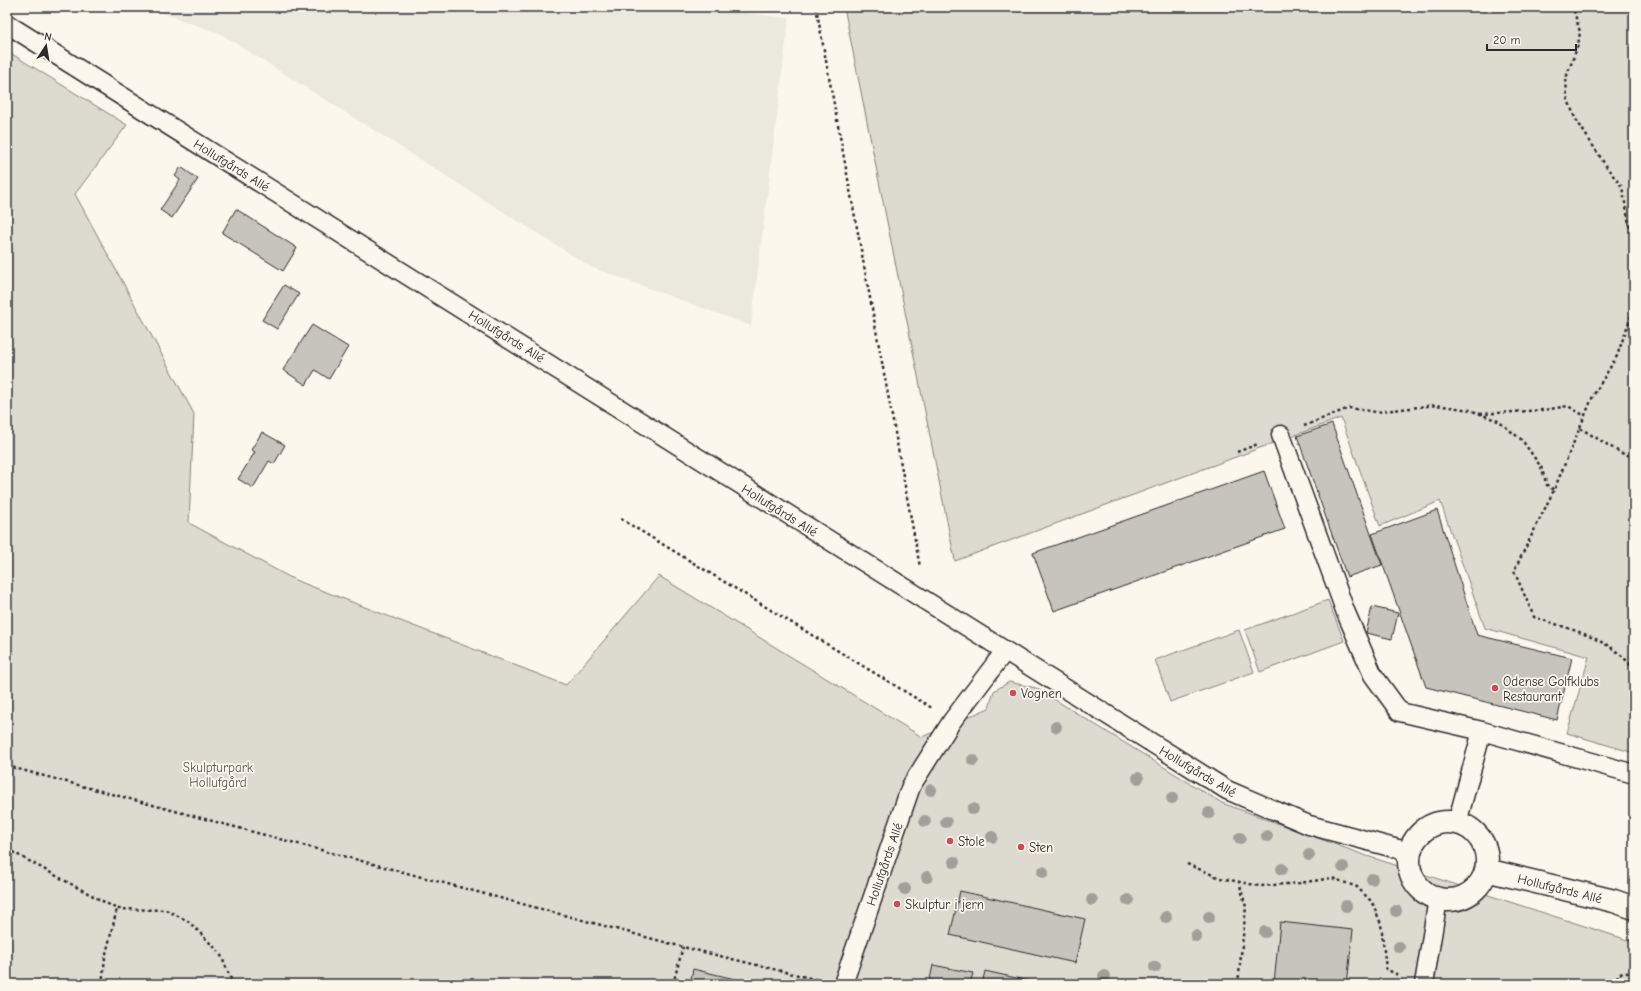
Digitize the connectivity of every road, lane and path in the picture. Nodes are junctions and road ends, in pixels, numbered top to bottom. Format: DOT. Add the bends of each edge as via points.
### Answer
graph roads {
  1 [pos="816,7"];
  2 [pos="1569,7"];
  3 [pos="7,24"];
  4 [pos="1634,250"];
  5 [pos="1634,298"];
  6 [pos="1479,414"];
  7 [pos="1585,416"];
  8 [pos="1580,428"];
  9 [pos="1281,435"];
  10 [pos="1237,452"];
  11 [pos="1634,457"];
  12 [pos="1554,490"];
  13 [pos="621,519"];
  14 [pos="926,600"];
  15 [pos="1005,651"];
  16 [pos="1634,670"];
  17 [pos="952,720"];
  18 [pos="1482,731"];
  19 [pos="7,766"];
  20 [pos="1634,774"];
  21 [pos="1457,823"];
  22 [pos="7,849"];
  23 [pos="1409,852"];
  24 [pos="1187,864"];
  25 [pos="1486,870"];
  26 [pos="1239,882"];
  27 [pos="1438,900"];
  28 [pos="1634,908"];
  29 [pos="117,909"];
  30 [pos="683,947"];
  31 [pos="1634,972"];
  32 [pos="1404,978"];
  33 [pos="819,980"];
  34 [pos="102,984"];
  35 [pos="233,984"];
  36 [pos="673,984"];
  37 [pos="842,984"];
  38 [pos="1238,984"];
  39 [pos="1424,984"];
  40 [pos="1616,984"];
  1 -- 14 [label="path"];
  2 -- 4 [label="path" via="1574,11 1580,32 1566,78 1567,97 1575,118 1622,187"];
  3 -- 14 [label="lane, Hollufgårds Allé"];
  5 -- 7 [label="path" via="1631,316 1617,356 1593,396"];
  6 -- 7 [label="path" via="1568,406"];
  6 -- 9 [label="path" via="1470,410 1436,405 1376,412 1349,408"];
  6 -- 12 [label="path" via="1498,421 1522,440 1541,467 1547,485"];
  7 -- 8 [label="path"];
  8 -- 11 [label="path" via="1621,453"];
  8 -- 12 [label="path"];
  9 -- 10 [label="path"];
  9 -- 18 [label="lane" via="1346,613 1373,675 1400,712"];
  12 -- 16 [label="path" via="1514,571 1534,617 1601,642 1627,660"];
  13 -- 17 [label="path"];
  14 -- 15 [label="lane, Hollufgårds Allé"];
  15 -- 17 [label="lane, Hollufgårds Allé"];
  15 -- 23 [label="lane, Hollufgårds Allé" via="1227,790 1309,825"];
  17 -- 37 [label="lane, Hollufgårds Allé" via="911,786"];
  18 -- 20 [label="lane"];
  18 -- 21 [label="lane"];
  19 -- 30 [label="path"];
  21 -- 23 [label="street" via="1441,822 1427,827 1415,838"];
  21 -- 25 [label="street" via="1478,835 1487,858"];
  22 -- 29 [label="path"];
  23 -- 27 [label="street" via="1409,867 1414,882 1424,893"];
  24 -- 26 [label="path" via="1220,878"];
  25 -- 27 [label="street" via="1481,882 1463,898"];
  25 -- 28 [label="street, Hollufgårds Allé"];
  26 -- 32 [label="path" via="1260,886 1332,878 1357,887 1372,902 1381,924 1386,969"];
  26 -- 38 [label="path" via="1246,908"];
  27 -- 39 [label="lane"];
  29 -- 34 [label="path" via="105,958"];
  29 -- 35 [label="path" via="166,910 188,921 220,953"];
  30 -- 33 [label="path"];
  30 -- 36 [label="path"];
  31 -- 40 [label="path" via="1618,974"];
}
